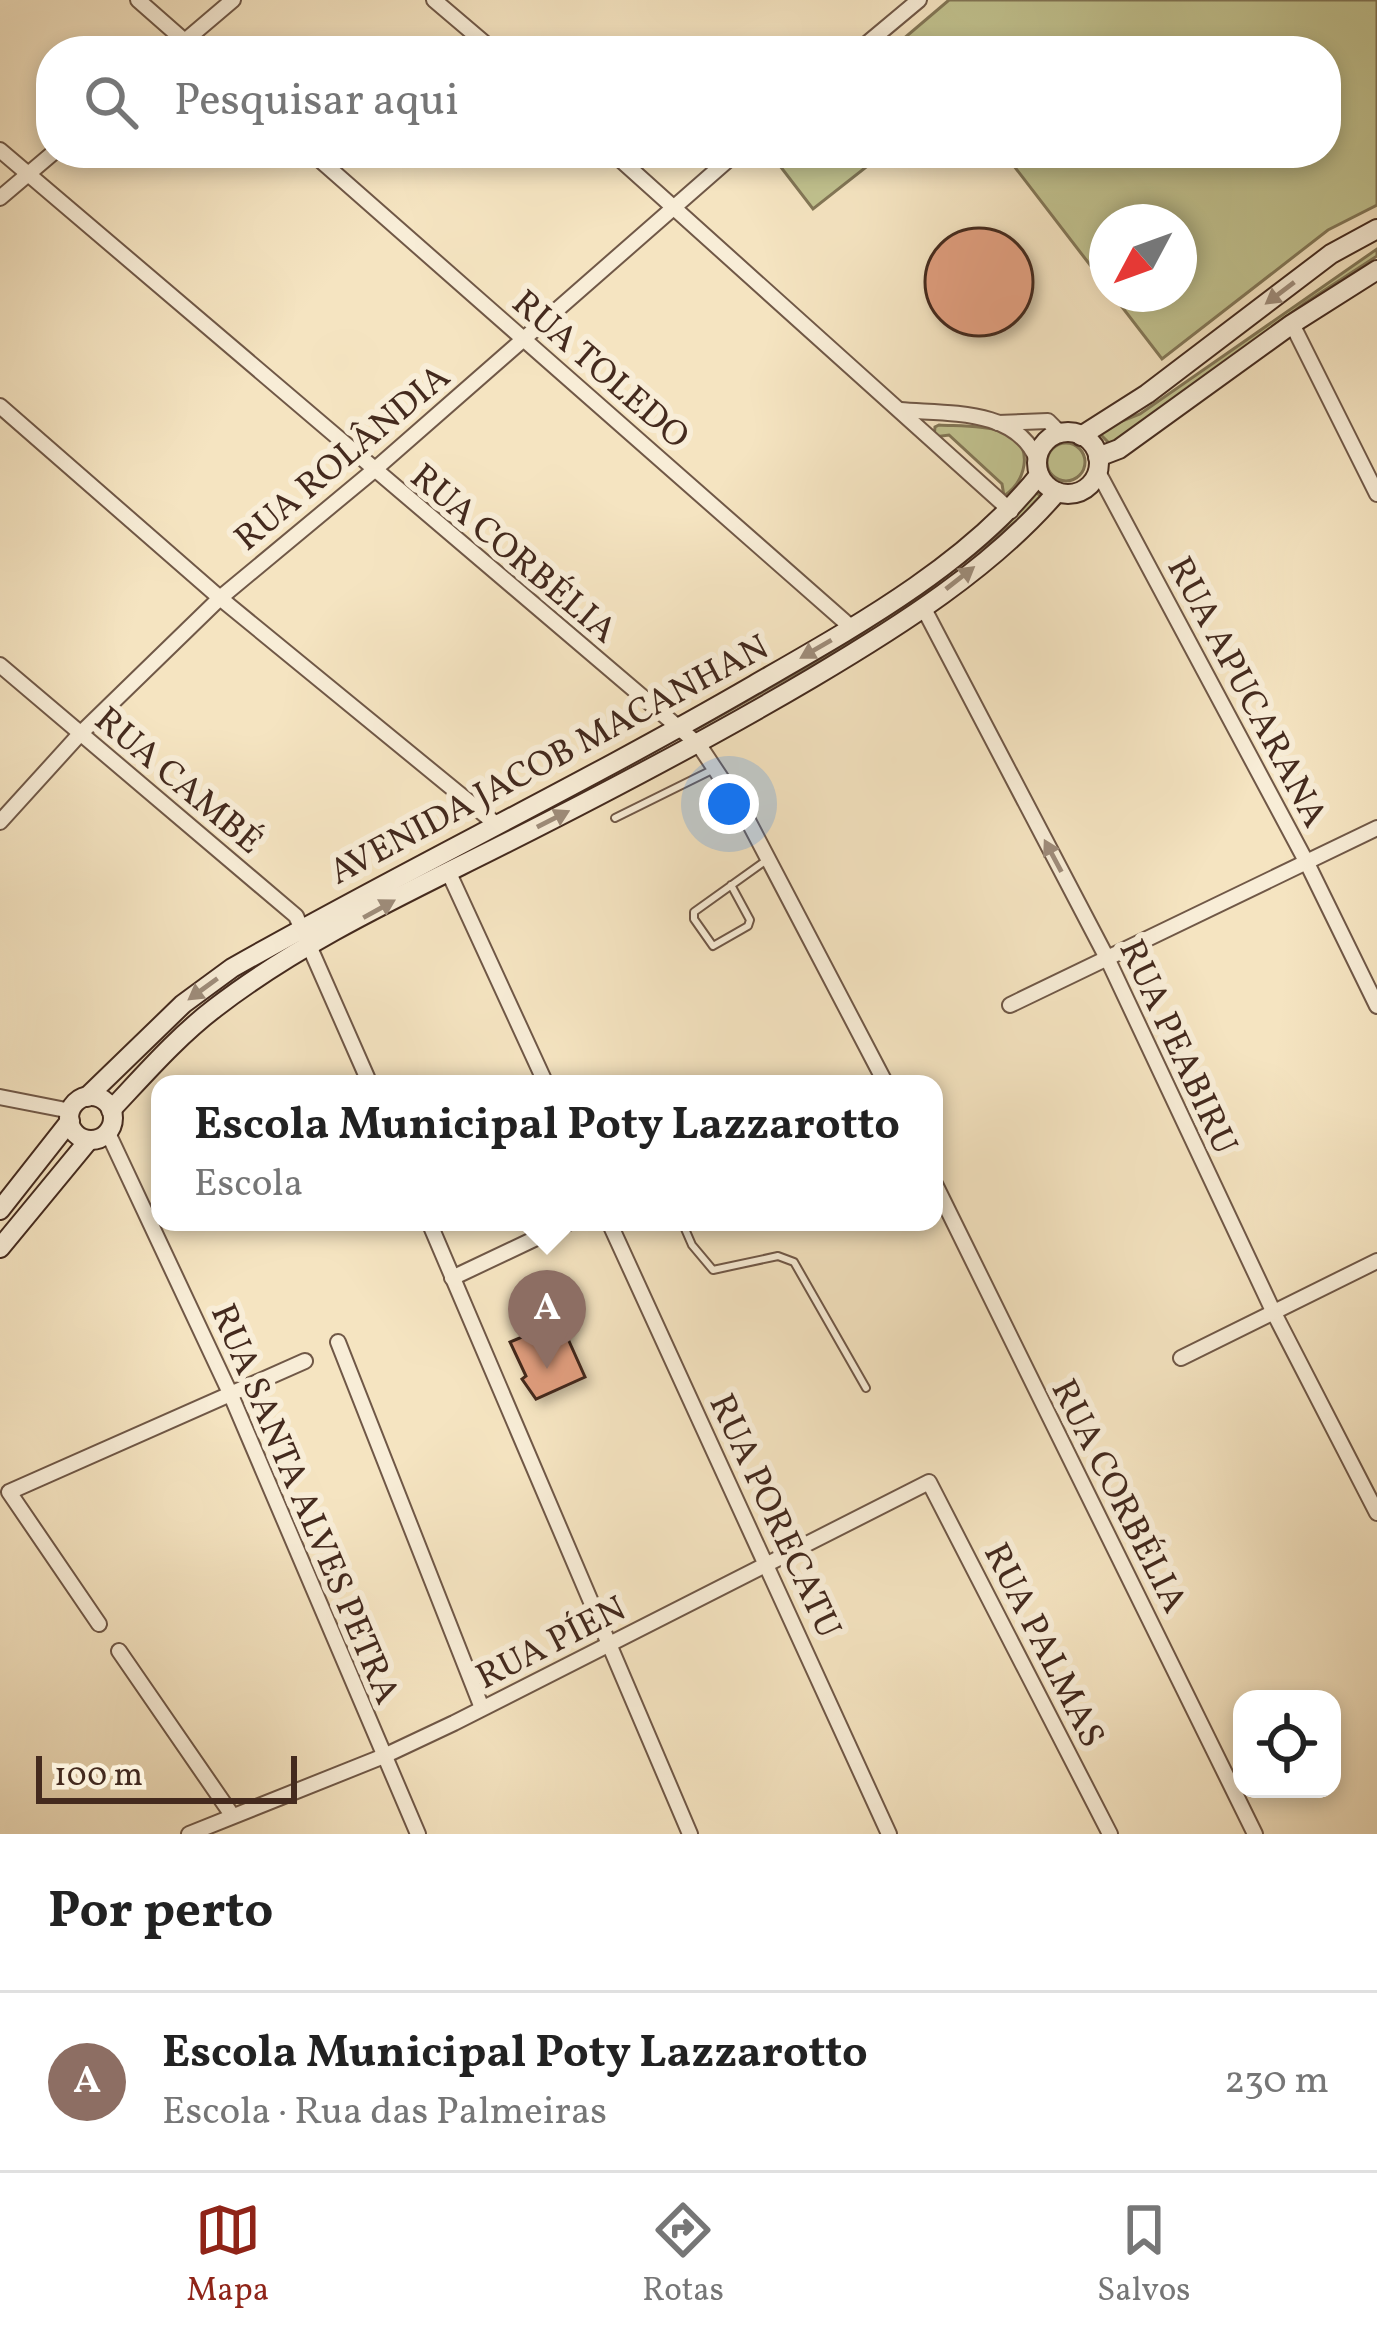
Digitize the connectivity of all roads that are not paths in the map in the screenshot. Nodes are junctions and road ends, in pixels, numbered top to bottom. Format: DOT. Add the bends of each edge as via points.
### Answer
graph roads {
  1 [pos="138,0"];
  2 [pos="233,0"];
  3 [pos="434,0"];
  4 [pos="919,0"];
  5 [pos="172,36"];
  6 [pos="196,36"];
  7 [pos="476,36"];
  8 [pos="876,36"];
  9 [pos="0,150"];
  10 [pos="36,168"];
  11 [pos="329,168"];
  12 [pos="632,168"];
  13 [pos="718,168"];
  14 [pos="28,175"];
  15 [pos="0,198"];
  16 [pos="675,205"];
  17 [pos="1377,229"];
  18 [pos="1377,270"];
  19 [pos="1292,324"];
  20 [pos="524,339"];
  21 [pos="0,406"];
  22 [pos="900,410"];
  23 [pos="998,423"];
  24 [pos="1060,433"];
  25 [pos="1081,436"];
  26 [pos="1097,464"];
  27 [pos="1038,467"];
  28 [pos="373,471"];
  29 [pos="1057,492"];
  30 [pos="1377,494"];
  31 [pos="1011,511"];
  32 [pos="220,598"];
  33 [pos="922,607"];
  34 [pos="852,628"];
  35 [pos="0,665"];
  36 [pos="678,729"];
  37 [pos="79,735"];
  38 [pos="698,745"];
  39 [pos="715,769"];
  40 [pos="615,818"];
  41 [pos="0,822"];
  42 [pos="496,824"];
  43 [pos="1377,828"];
  44 [pos="768,859"];
  45 [pos="1307,863"];
  46 [pos="448,871"];
  47 [pos="731,885"];
  48 [pos="307,937"];
  49 [pos="1108,960"];
  50 [pos="1010,1005"];
  51 [pos="1377,1006"];
  52 [pos="366,1075"];
  53 [pos="542,1075"];
  54 [pos="881,1075"];
  55 [pos="0,1097"];
  56 [pos="87,1097"];
  57 [pos="111,1109"];
  58 [pos="70,1116"];
  59 [pos="98,1136"];
  60 [pos="943,1200"];
  61 [pos="0,1210"];
  62 [pos="433,1231"];
  63 [pos="551,1231"];
  64 [pos="613,1231"];
  65 [pos="686,1231"];
  66 [pos="0,1248"];
  67 [pos="1377,1261"];
  68 [pos="452,1277"];
  69 [pos="1274,1313"];
  70 [pos="338,1342"];
  71 [pos="1181,1358"];
  72 [pos="305,1361"];
  73 [pos="866,1388"];
  74 [pos="230,1393"];
  75 [pos="929,1482"];
  76 [pos="1377,1513"];
  77 [pos="768,1565"];
  78 [pos="99,1624"];
  79 [pos="609,1645"];
  80 [pos="118,1651"];
  81 [pos="482,1708"];
  82 [pos="383,1756"];
  83 [pos="232,1815"];
  84 [pos="206,1830"];
  85 [pos="189,1834"];
  86 [pos="418,1834"];
  87 [pos="690,1834"];
  88 [pos="889,1834"];
  89 [pos="1109,1834"];
  90 [pos="1255,1834"];
  1 -- 5 [label="street"];
  2 -- 6 [label="street"];
  3 -- 7 [label="street"];
  4 -- 8 [label="street"];
  9 -- 14 [label="street, RUA CORBÉLIA"];
  10 -- 14 [label="street"];
  11 -- 20 [label="street, RUA TOLEDO"];
  12 -- 16 [label="street"];
  13 -- 16 [label="street, RUA ROLÂNDIA"];
  14 -- 15 [label="street"];
  14 -- 28 [label="street, RUA CORBÉLIA"];
  16 -- 20 [label="street, RUA ROLÂNDIA"];
  16 -- 22 [label="street"];
  17 -- 25 [label="main road, one-way"];
  18 -- 19 [label="main road"];
  19 -- 26 [label="main road"];
  19 -- 30 [label="street"];
  20 -- 28 [label="street, RUA ROLÂNDIA"];
  20 -- 34 [label="street, RUA TOLEDO"];
  21 -- 32 [label="street"];
  22 -- 23 [label="street"];
  22 -- 31 [label="street"];
  23 -- 24 [label="street" via="1048,422"];
  23 -- 27 [label="street" via="1023,436"];
  24 -- 25 [label="main road"];
  24 -- 27 [label="main road" via="1043,444"];
  25 -- 26 [label="main road"];
  26 -- 29 [label="main road" via="1085,488"];
  26 -- 45 [label="street, RUA APUCARANA"];
  27 -- 29 [label="main road"];
  27 -- 31 [label="main road, AVENIDA JACOB MACANHAN"];
  28 -- 32 [label="street, RUA ROLÂNDIA"];
  28 -- 36 [label="street, RUA CORBÉLIA"];
  33 -- 29 [label="main road, AVENIDA JACOB MACANHAN, one-way"];
  31 -- 34 [label="main road, AVENIDA JACOB MACANHAN"];
  32 -- 37 [label="street, RUA ROLÂNDIA"];
  32 -- 42 [label="street"];
  33 -- 38 [label="main road, AVENIDA JACOB MACANHAN"];
  49 -- 33 [label="street, RUA PEABIRU, one-way"];
  34 -- 36 [label="main road, AVENIDA JACOB MACANHAN, one-way"];
  35 -- 37 [label="street, RUA CAMBÉ"];
  36 -- 38 [label="street, RUA CORBÉLIA"];
  36 -- 42 [label="main road, AVENIDA JACOB MACANHAN"];
  37 -- 41 [label="street, RUA ROLÂNDIA"];
  37 -- 48 [label="street, RUA CAMBÉ" via="296,916"];
  38 -- 39 [label="street, RUA CORBÉLIA"];
  46 -- 38 [label="main road, AVENIDA JACOB MACANHAN, one-way"];
  39 -- 40 [label="lane"];
  39 -- 44 [label="street, RUA CORBÉLIA"];
  42 -- 48 [label="main road, AVENIDA JACOB MACANHAN"];
  43 -- 45 [label="street"];
  44 -- 47 [label="lane"];
  44 -- 54 [label="street, RUA CORBÉLIA"];
  45 -- 49 [label="street"];
  45 -- 51 [label="street, RUA APUCARANA"];
  48 -- 46 [label="main road, AVENIDA JACOB MACANHAN, one-way"];
  46 -- 53 [label="street"];
  47 -- 47 [label="lane" via="694,912 713,946 750,920"];
  48 -- 52 [label="street"];
  48 -- 56 [label="main road, AVENIDA JACOB MACANHAN, one-way" via="232,968"];
  48 -- 57 [label="main road, AVENIDA JACOB MACANHAN" via="216,1006"];
  49 -- 50 [label="street"];
  49 -- 69 [label="street, RUA PEABIRU"];
  55 -- 58 [label="street"];
  56 -- 57 [label="main road"];
  56 -- 58 [label="main road"];
  57 -- 59 [label="main road" via="113,1120"];
  58 -- 59 [label="main road" via="76,1134"];
  58 -- 61 [label="main road"];
  59 -- 66 [label="main road"];
  59 -- 74 [label="street, RUA SANTA ALVES PETRA"];
  60 -- 90 [label="street, RUA CORBÉLIA"];
  62 -- 68 [label="street"];
  63 -- 68 [label="street"];
  64 -- 77 [label="street, RUA PORECATU"];
  65 -- 73 [label="lane" via="712,1270 778,1256 794,1262"];
  67 -- 69 [label="street"];
  68 -- 79 [label="street"];
  69 -- 71 [label="street"];
  69 -- 76 [label="street, RUA PEABIRU"];
  70 -- 81 [label="street"];
  72 -- 74 [label="street"];
  74 -- 78 [label="street" via="9,1492"];
  74 -- 82 [label="street, RUA SANTA ALVES PETRA"];
  75 -- 77 [label="street, RUA PÍEN"];
  75 -- 89 [label="street, RUA PALMAS"];
  77 -- 79 [label="street, RUA PÍEN"];
  77 -- 88 [label="street, RUA PORECATU"];
  79 -- 81 [label="street, RUA PÍEN"];
  79 -- 87 [label="street"];
  80 -- 83 [label="street"];
  81 -- 82 [label="street, RUA PÍEN"];
  82 -- 83 [label="street, RUA PÍEN"];
  82 -- 86 [label="street, RUA SANTA ALVES PETRA"];
  83 -- 84 [label="street, RUA PÍEN"];
  84 -- 85 [label="street, RUA PÍEN"];
}
